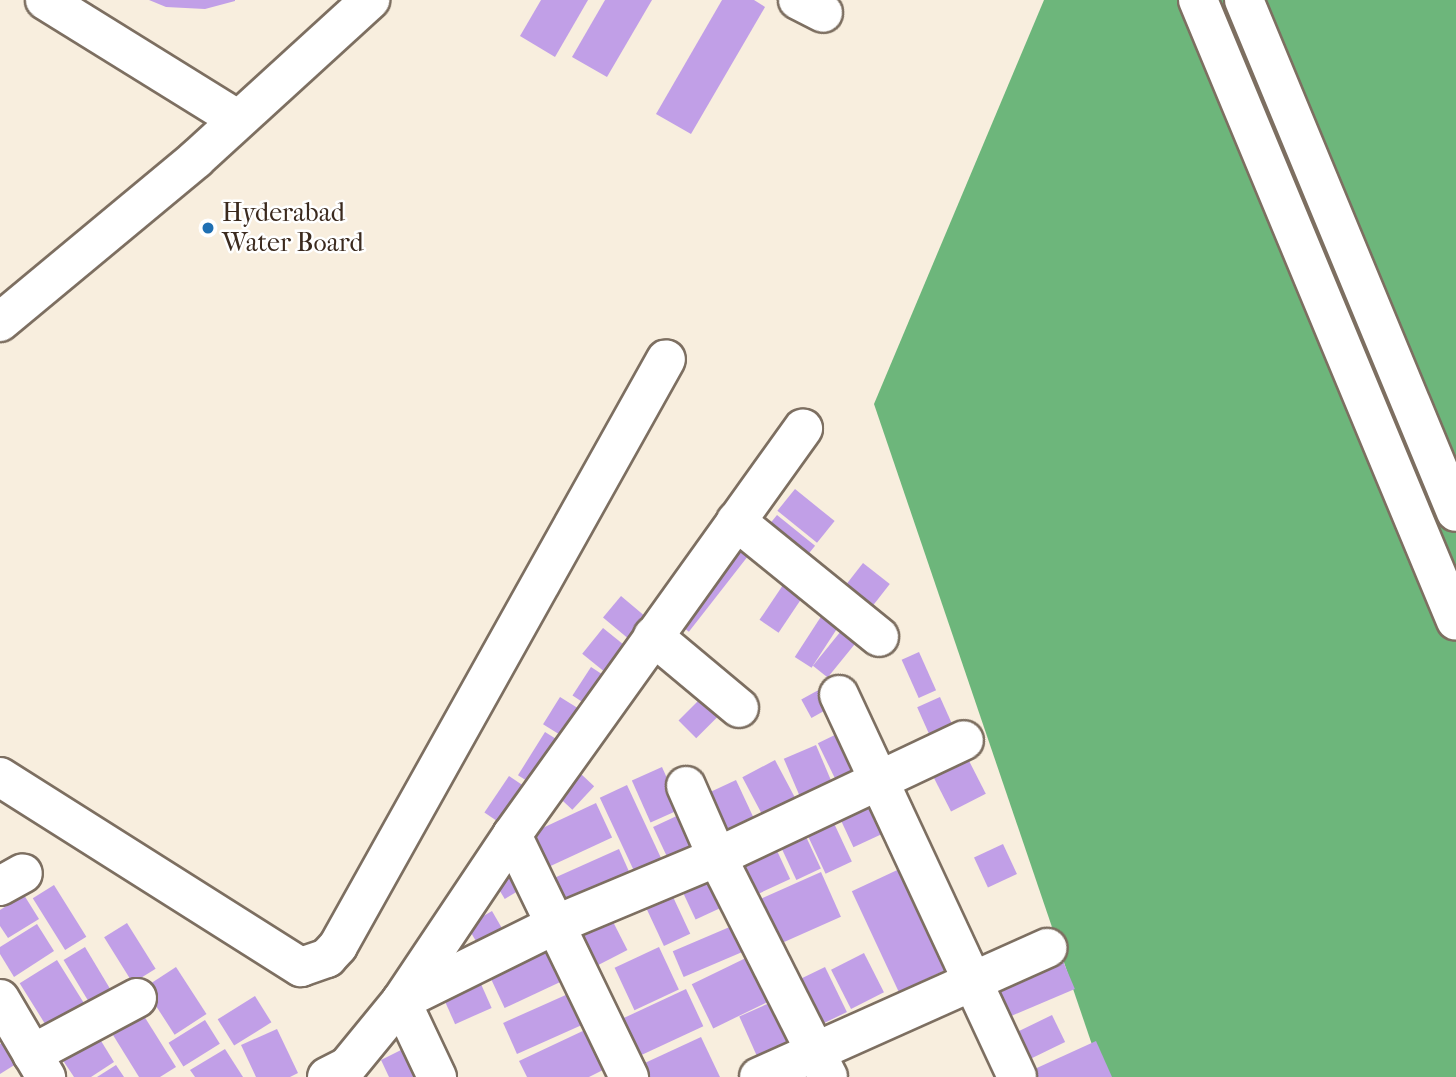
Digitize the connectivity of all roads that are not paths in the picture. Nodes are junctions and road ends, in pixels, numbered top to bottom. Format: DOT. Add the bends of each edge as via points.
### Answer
graph roads {
  1 [pos="45,0"];
  2 [pos="370,0"];
  3 [pos="1198,0"];
  4 [pos="1244,0"];
  5 [pos="237,119"];
  6 [pos="0,322"];
  7 [pos="666,359"];
  8 [pos="803,429"];
  9 [pos="1456,512"];
  10 [pos="736,521"];
  11 [pos="1456,621"];
  12 [pos="653,636"];
  13 [pos="879,637"];
  14 [pos="839,695"];
  15 [pos="739,708"];
  16 [pos="964,740"];
  17 [pos="0,777"];
  18 [pos="880,778"];
  19 [pos="686,786"];
  20 [pos="512,835"];
  21 [pos="717,857"];
  22 [pos="557,925"];
  23 [pos="1048,948"];
  24 [pos="974,982"];
  25 [pos="0,999"];
  26 [pos="137,999"];
  27 [pos="401,1001"];
  28 [pos="822,1064"];
  29 [pos="39,1065"];
  30 [pos="327,1077"];
  31 [pos="438,1077"];
  32 [pos="629,1077"];
  33 [pos="759,1077"];
  34 [pos="1017,1077"];
  1 -- 5 [label="street"];
  2 -- 5 [label="street"];
  3 -- 11 [label="street"];
  4 -- 9 [label="street"];
  5 -- 6 [label="street" via="196,159"];
  7 -- 17 [label="street" via="345,934 327,957 301,967"];
  8 -- 10 [label="street"];
  10 -- 12 [label="street"];
  10 -- 13 [label="street"];
  12 -- 15 [label="street"];
  12 -- 20 [label="street"];
  14 -- 18 [label="street"];
  16 -- 18 [label="street"];
  18 -- 21 [label="street"];
  18 -- 24 [label="street"];
  19 -- 21 [label="street"];
  20 -- 22 [label="street"];
  20 -- 27 [label="street"];
  21 -- 22 [label="street"];
  21 -- 28 [label="street"];
  22 -- 27 [label="street"];
  22 -- 32 [label="street"];
  23 -- 24 [label="street"];
  24 -- 28 [label="street"];
  24 -- 34 [label="street"];
  25 -- 29 [label="street"];
  26 -- 29 [label="street"];
  27 -- 30 [label="street" via="347,1067"];
  27 -- 31 [label="street"];
  28 -- 33 [label="street"];
}
